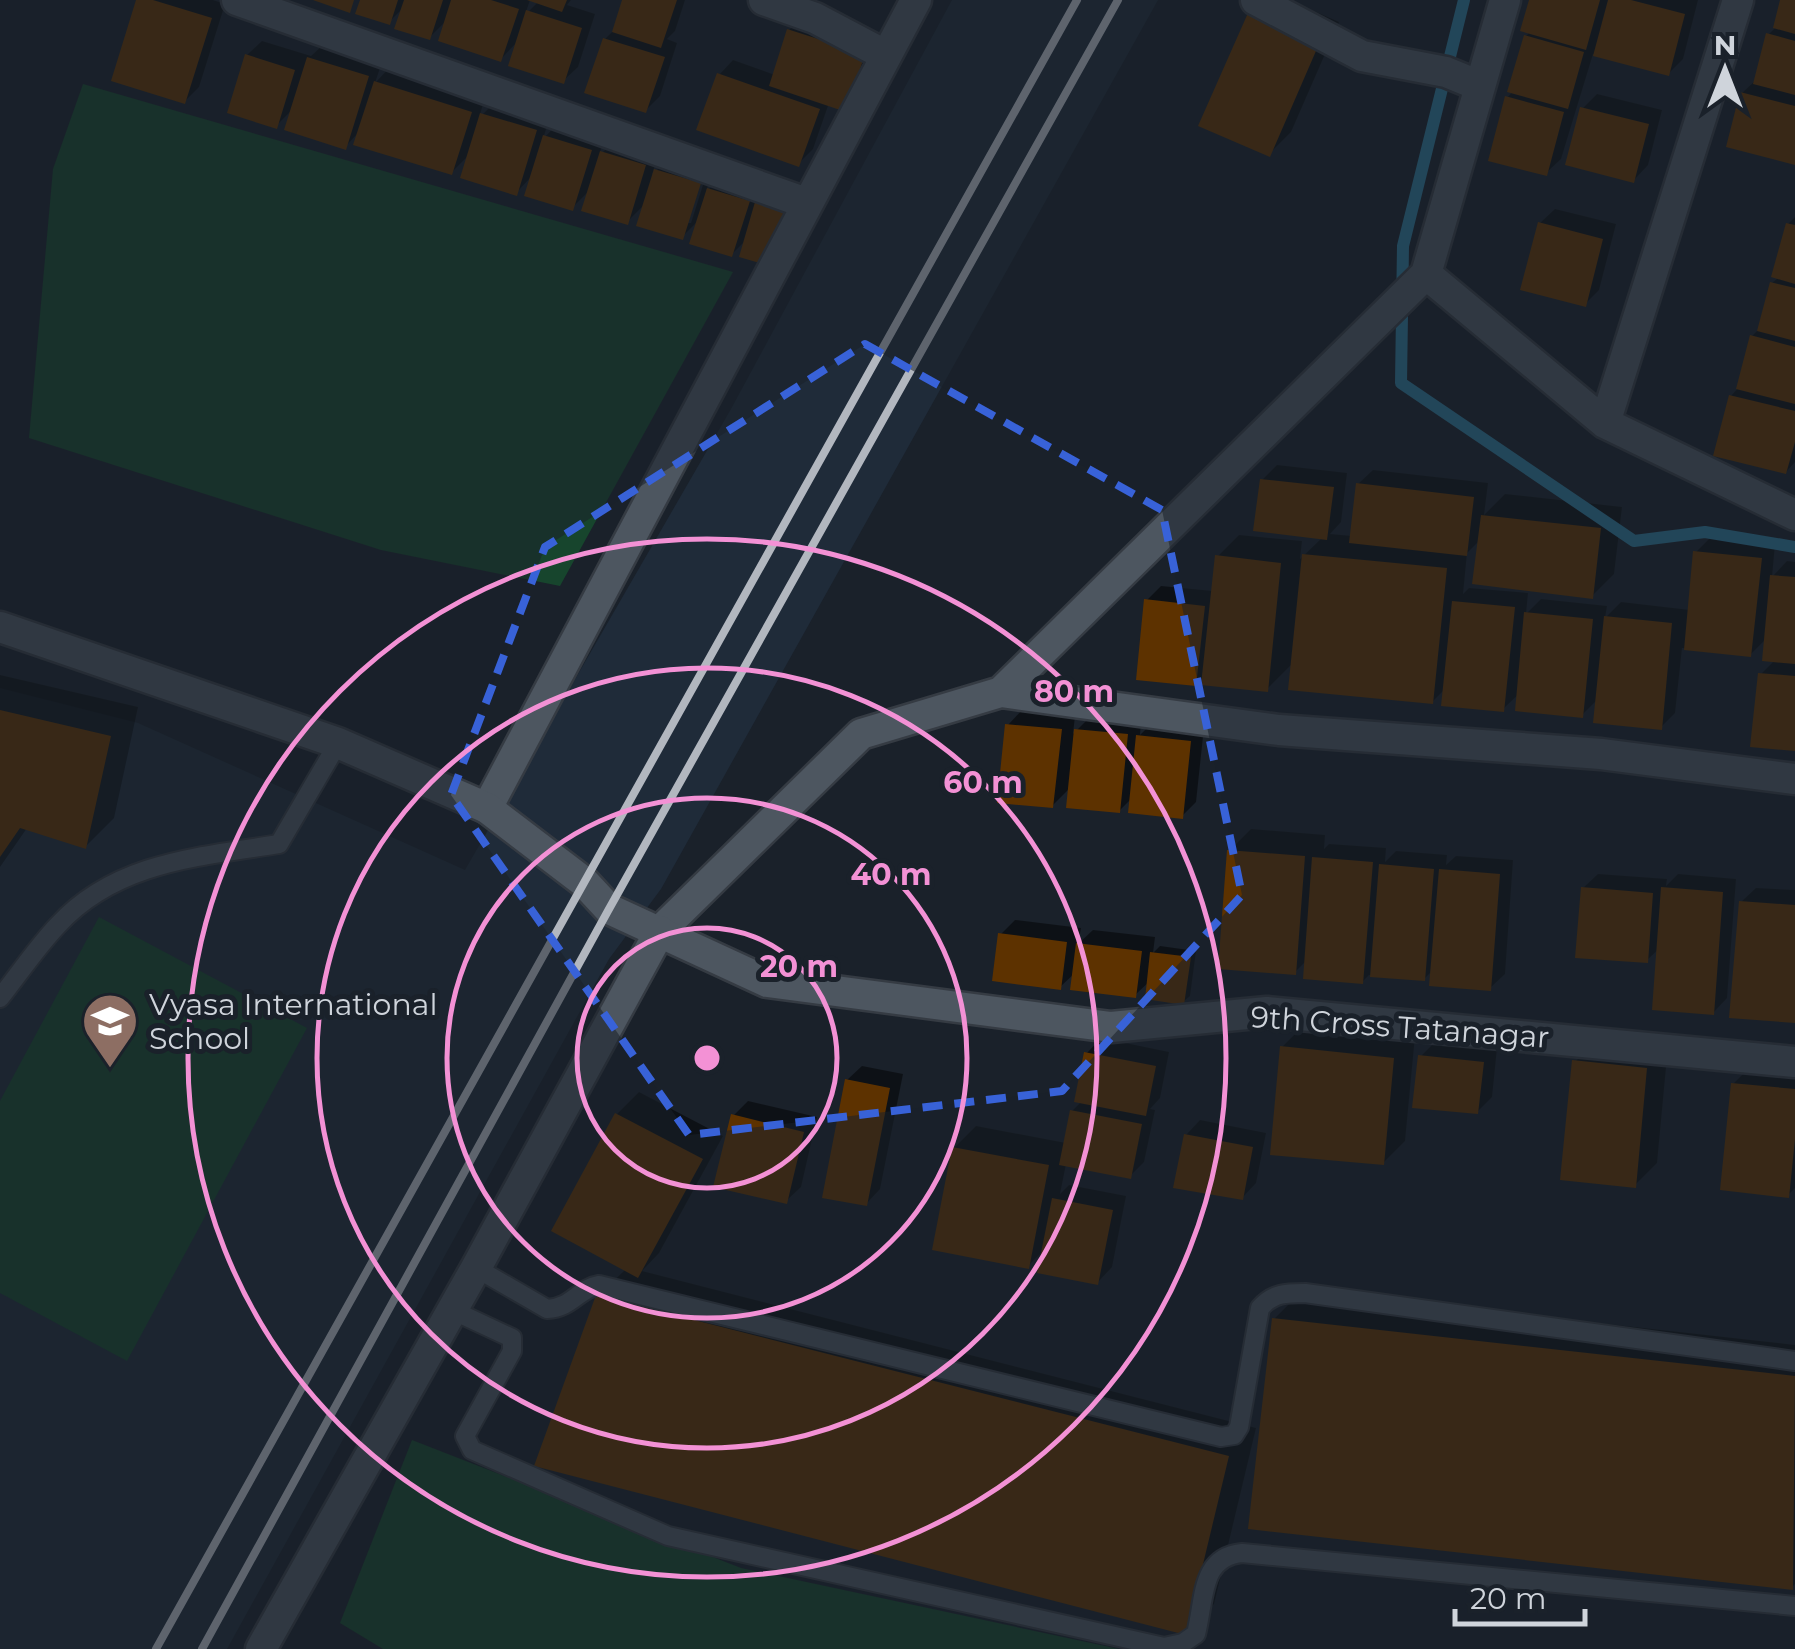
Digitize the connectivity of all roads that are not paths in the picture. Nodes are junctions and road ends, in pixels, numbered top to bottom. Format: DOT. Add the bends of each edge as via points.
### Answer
graph roads {
  1 [pos="237,0"];
  2 [pos="764,0"];
  3 [pos="916,0"];
  4 [pos="1256,0"];
  5 [pos="1505,0"];
  6 [pos="1738,0"];
  7 [pos="885,55"];
  8 [pos="1480,86"];
  9 [pos="806,204"];
  10 [pos="1423,277"];
  11 [pos="1606,422"];
  12 [pos="1795,515"];
  13 [pos="0,627"];
  14 [pos="1001,692"];
  15 [pos="338,743"];
  16 [pos="1795,779"];
  17 [pos="487,808"];
  18 [pos="660,931"];
  19 [pos="0,998"];
  20 [pos="1795,1062"];
  21 [pos="476,1268"];
  22 [pos="452,1310"];
  23 [pos="1795,1361"];
  24 [pos="1795,1606"];
  25 [pos="261,1649"];
  1 -- 9 [label="street"];
  2 -- 7 [label="street"];
  3 -- 7 [label="street"];
  4 -- 8 [label="street" via="1362,56 1446,72"];
  5 -- 8 [label="street"];
  6 -- 11 [label="street"];
  7 -- 9 [label="street"];
  8 -- 10 [label="street"];
  9 -- 17 [label="street"];
  10 -- 11 [label="street"];
  10 -- 14 [label="street"];
  11 -- 12 [label="street"];
  13 -- 15 [label="street, 9th Cross Tatanagar"];
  14 -- 16 [label="street" via="1279,730 1601,754"];
  14 -- 18 [label="street" via="861,734"];
  15 -- 17 [label="street, 9th Cross Tatanagar"];
  15 -- 19 [label="lane" via="279,844 160,863 109,883 59,923"];
  17 -- 18 [label="street, 9th Cross Tatanagar" via="609,909"];
  18 -- 20 [label="street, 9th Cross Tatanagar" via="767,982 1111,1027 1268,1012"];
  18 -- 21 [label="street"];
  21 -- 22 [label="street"];
  21 -- 23 [label="lane" via="547,1309 599,1285 1221,1437 1238,1427 1260,1308 1282,1293"];
  22 -- 24 [label="lane" via="513,1343 465,1436 472,1450 668,1536 841,1577 1164,1646 1191,1639 1212,1567 1226,1554"];
  22 -- 25 [label="street"];
}
